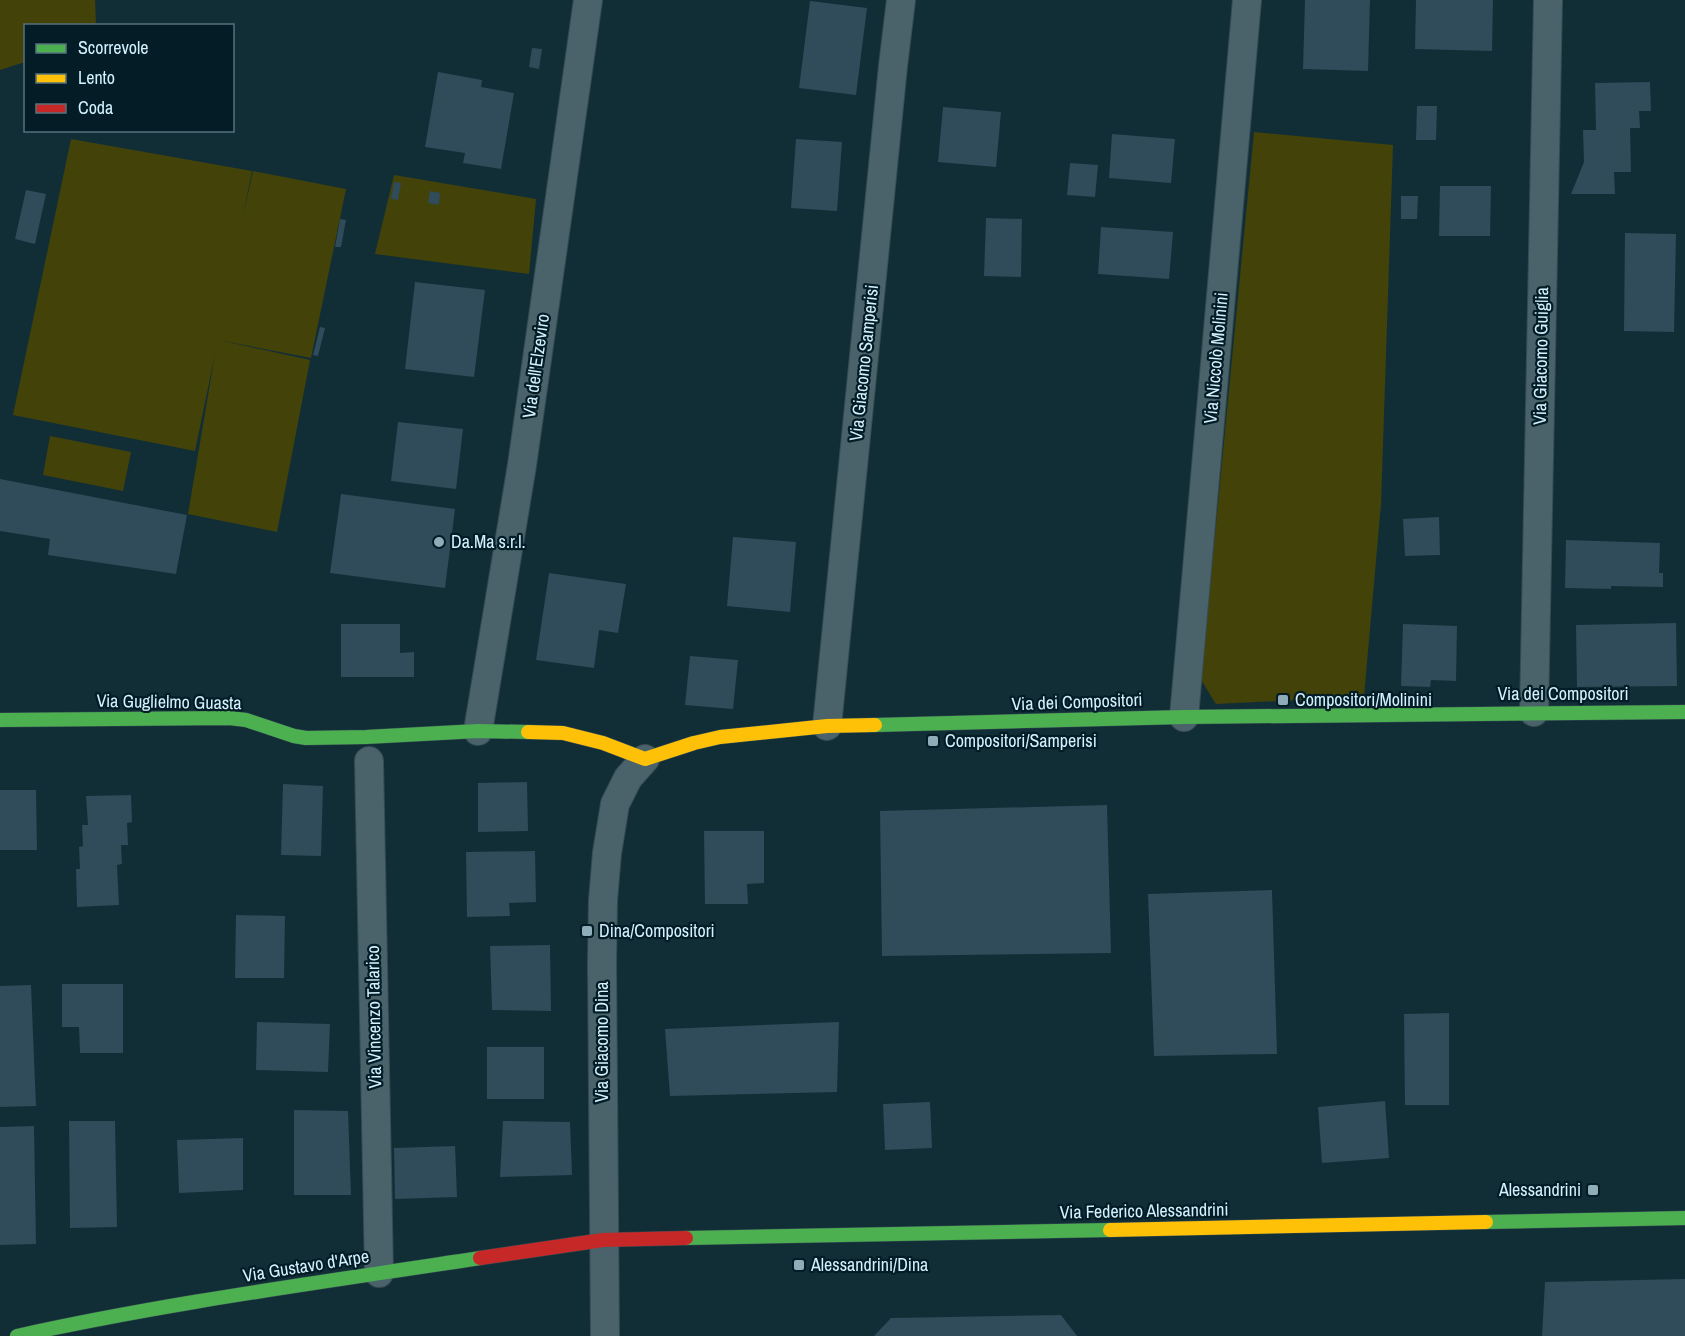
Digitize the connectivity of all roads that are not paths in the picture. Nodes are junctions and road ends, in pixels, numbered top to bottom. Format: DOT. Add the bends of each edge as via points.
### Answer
graph roads {
  1 [pos="588,0"];
  2 [pos="901,0"];
  3 [pos="1247,0"];
  4 [pos="1548,0"];
  5 [pos="1534,712"];
  6 [pos="1685,712"];
  7 [pos="1184,717"];
  8 [pos="0,720"];
  9 [pos="827,726"];
  10 [pos="478,731"];
  11 [pos="645,759"];
  12 [pos="369,761"];
  13 [pos="1685,1218"];
  14 [pos="603,1240"];
  15 [pos="379,1273"];
  16 [pos="16,1336"];
  17 [pos="605,1336"];
  1 -- 10 [label="street, Via dell'Elzeviro" via="522,465"];
  2 -- 9 [label="street, Via Giacomo Samperisi"];
  3 -- 7 [label="street, Via Niccolò Molinini"];
  4 -- 5 [label="street, Via Giacomo Guiglia"];
  5 -- 6 [label="street, Via dei Compositori"];
  5 -- 7 [label="street, Via dei Compositori"];
  7 -- 9 [label="street, Via dei Compositori"];
  8 -- 10 [label="street, Via Guglielmo Guasta" via="229,718 306,738"];
  9 -- 11 [label="street, Via dei Compositori" via="720,737"];
  10 -- 11 [label="street" via="576,735"];
  11 -- 14 [label="street, Via Giacomo Dina" via="628,778 615,804 605,875"];
  12 -- 15 [label="street, Via Vincenzo Talarico"];
  13 -- 14 [label="street, Via Federico Alessandrini"];
  14 -- 15 [label="street, Via Gustavo d'Arpe"];
  14 -- 17 [label="street, Via Giacomo Dina"];
  15 -- 16 [label="street, Via Gustavo d'Arpe" via="133,1312"];
}
